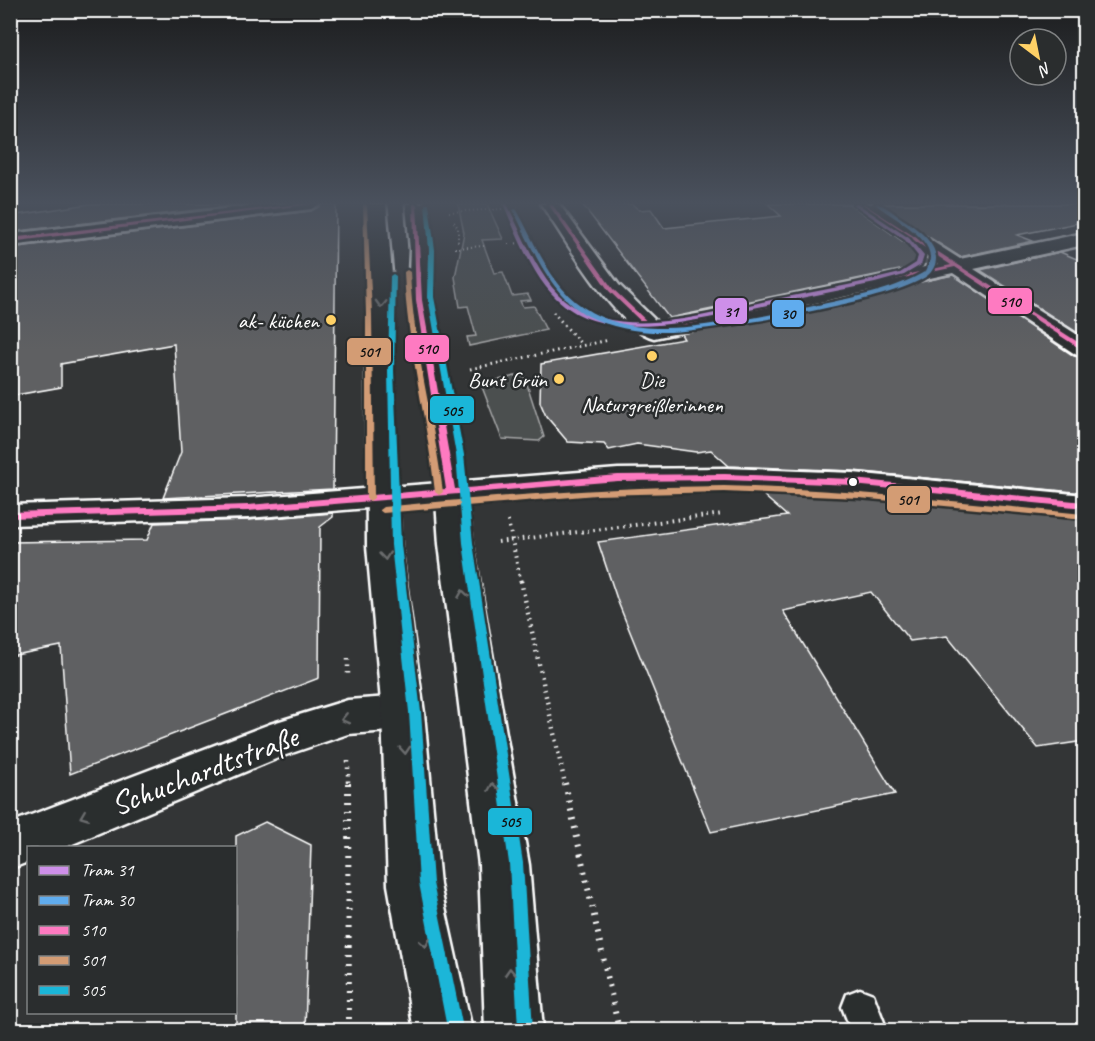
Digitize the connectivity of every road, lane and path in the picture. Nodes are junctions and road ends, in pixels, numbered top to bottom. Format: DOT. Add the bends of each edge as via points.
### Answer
graph roads {
  1 [pos="380,253"];
  2 [pos="420,253"];
  3 [pos="585,253"];
  4 [pos="934,253"];
  5 [pos="1019,253"];
  6 [pos="954,266"];
  7 [pos="553,312"];
  8 [pos="1084,349"];
  9 [pos="467,370"];
  10 [pos="500,486"];
  11 [pos="451,491"];
  12 [pos="382,498"];
  13 [pos="1084,505"];
  14 [pos="724,514"];
  15 [pos="10,515"];
  16 [pos="513,542"];
  17 [pos="456,544"];
  18 [pos="349,646"];
  19 [pos="403,713"];
  20 [pos="348,717"];
  21 [pos="10,846"];
  22 [pos="349,1030"];
  23 [pos="443,1030"];
  24 [pos="514,1030"];
  25 [pos="619,1030"];
  1 -- 12 [label="main road, one-way"];
  2 -- 11 [label="main road" via="418,298"];
  3 -- 6 [label="main road" via="619,299 654,331"];
  4 -- 6 [label="main road"];
  5 -- 6 [label="main road"];
  6 -- 8 [label="main road"];
  7 -- 9 [label="path" via="582,346"];
  10 -- 11 [label="main road"];
  10 -- 13 [label="main road" via="618,478 725,477 853,482"];
  10 -- 16 [label="path"];
  11 -- 12 [label="main road"];
  11 -- 17 [label="main road"];
  12 -- 15 [label="main road" via="248,508"];
  12 -- 19 [label="main road, one-way"];
  14 -- 16 [label="path"];
  16 -- 17 [label="path"];
  16 -- 25 [label="path"];
  24 -- 17 [label="main road, one-way" via="504,865"];
  18 -- 20 [label="path"];
  19 -- 20 [label="main road, Schuchardtstraße"];
  19 -- 23 [label="main road, one-way" via="414,885"];
  20 -- 21 [label="main road, Schuchardtstraße, one-way" via="270,742"];
  20 -- 22 [label="path"];
}
